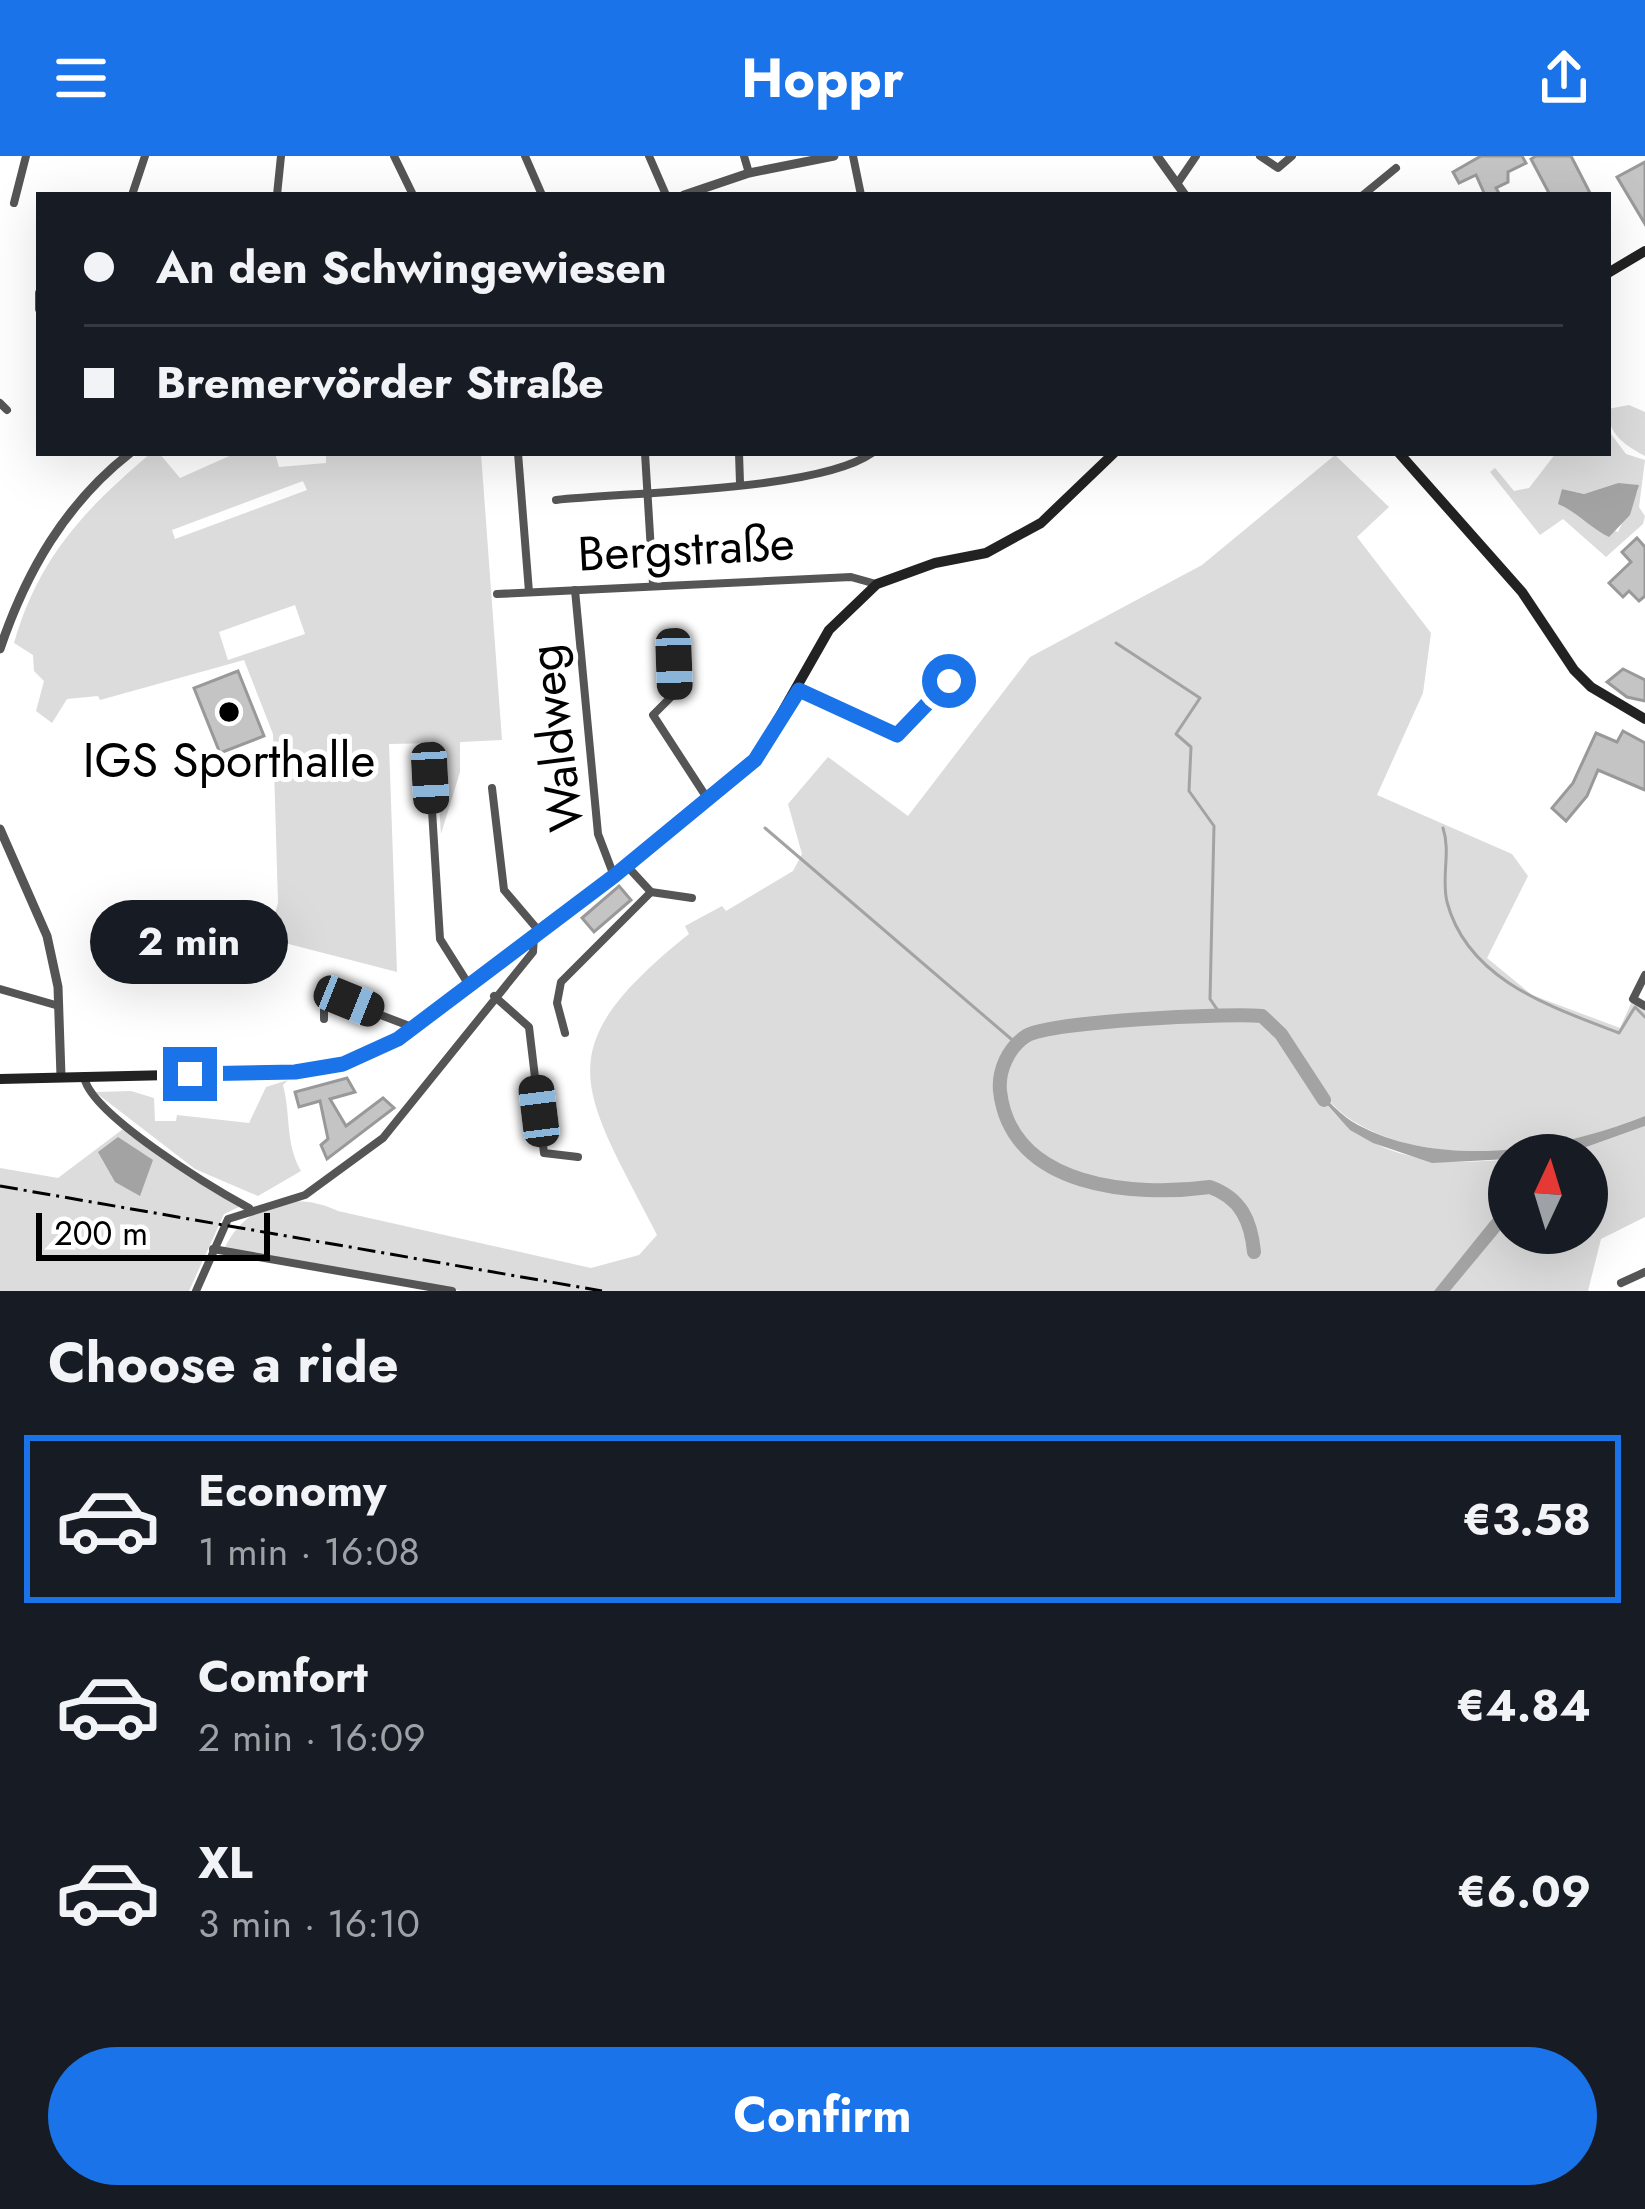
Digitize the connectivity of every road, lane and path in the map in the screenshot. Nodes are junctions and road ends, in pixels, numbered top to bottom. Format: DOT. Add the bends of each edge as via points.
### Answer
graph roads {
  1 [pos="26,156"];
  2 [pos="145,156"];
  3 [pos="281,156"];
  4 [pos="394,156"];
  5 [pos="525,156"];
  6 [pos="649,156"];
  7 [pos="744,156"];
  8 [pos="834,156"];
  9 [pos="854,156"];
  10 [pos="1156,156"];
  11 [pos="1196,156"];
  12 [pos="1260,156"];
  13 [pos="1292,156"];
  14 [pos="1396,168"];
  15 [pos="749,173"];
  16 [pos="1177,184"];
  17 [pos="133,192"];
  18 [pos="278,192"];
  19 [pos="412,192"];
  20 [pos="541,192"];
  21 [pos="665,192"];
  22 [pos="693,192"];
  23 [pos="860,192"];
  24 [pos="1183,192"];
  25 [pos="1367,192"];
  26 [pos="14,202"];
  27 [pos="1645,251"];
  28 [pos="1611,271"];
  29 [pos="127,456"];
  30 [pos="518,456"];
  31 [pos="645,456"];
  32 [pos="739,456"];
  33 [pos="868,456"];
  34 [pos="1111,456"];
  35 [pos="1402,456"];
  36 [pos="740,483"];
  37 [pos="648,490"];
  38 [pos="556,500"];
  39 [pos="653,584"];
  40 [pos="877,584"];
  41 [pos="575,590"];
  42 [pos="529,592"];
  43 [pos="497,594"];
  44 [pos="673,634"];
  45 [pos="0,649"];
  46 [pos="949,681"];
  47 [pos="799,690"];
  48 [pos="1645,719"];
  49 [pos="430,778"];
  50 [pos="492,788"];
  51 [pos="707,798"];
  52 [pos="0,829"];
  53 [pos="627,866"];
  54 [pos="614,876"];
  55 [pos="651,892"];
  56 [pos="692,898"];
  57 [pos="537,933"];
  58 [pos="1645,975"];
  59 [pos="469,985"];
  60 [pos="0,989"];
  61 [pos="494,997"];
  62 [pos="58,1006"];
  63 [pos="1645,1006"];
  64 [pos="324,1019"];
  65 [pos="413,1028"];
  66 [pos="565,1033"];
  67 [pos="61,1076"];
  68 [pos="0,1079"];
  69 [pos="84,1081"];
  70 [pos="578,1157"];
  71 [pos="250,1208"];
  72 [pos="213,1249"];
  73 [pos="1645,1272"];
  74 [pos="1621,1283"];
  75 [pos="196,1291"];
  76 [pos="452,1291"];
  1 -- 26 [label="street"];
  2 -- 17 [label="street"];
  3 -- 18 [label="street"];
  4 -- 19 [label="street"];
  5 -- 20 [label="street"];
  6 -- 21 [label="street"];
  7 -- 15 [label="street"];
  8 -- 15 [label="street"];
  9 -- 23 [label="street"];
  10 -- 16 [label="street"];
  11 -- 16 [label="street"];
  12 -- 13 [label="street" via="1278,168"];
  14 -- 25 [label="street"];
  15 -- 22 [label="street"];
  16 -- 24 [label="street"];
  27 -- 28 [label="main road"];
  29 -- 45 [label="street" via="43,547"];
  30 -- 42 [label="street"];
  31 -- 37 [label="street"];
  32 -- 36 [label="street"];
  33 -- 36 [label="street" via="854,465"];
  34 -- 40 [label="main road" via="1041,523 986,553"];
  35 -- 48 [label="main road" via="1522,592 1574,670"];
  36 -- 37 [label="street"];
  37 -- 38 [label="street"];
  37 -- 39 [label="street"];
  39 -- 40 [label="street, Bergstraße" via="851,577"];
  39 -- 41 [label="street, Bergstraße"];
  40 -- 47 [label="main road" via="829,630"];
  41 -- 42 [label="street, Bergstraße"];
  41 -- 54 [label="street, Waldweg" via="598,834"];
  42 -- 43 [label="street, Bergstraße"];
  44 -- 51 [label="street" via="675,693 653,715"];
  46 -- 47 [label="street" via="897,735"];
  47 -- 51 [label="main road" via="755,760"];
  49 -- 59 [label="street" via="440,939"];
  50 -- 57 [label="street" via="504,890"];
  51 -- 53 [label="main road"];
  52 -- 62 [label="street" via="47,936"];
  53 -- 54 [label="main road"];
  53 -- 55 [label="street"];
  54 -- 57 [label="main road"];
  55 -- 56 [label="street"];
  55 -- 66 [label="street" via="561,982"];
  57 -- 59 [label="main road"];
  57 -- 61 [label="street" via="533,952"];
  58 -- 63 [label="street" via="1633,999"];
  59 -- 65 [label="main road"];
  60 -- 62 [label="street"];
  61 -- 70 [label="street" via="529,1027 544,1153"];
  61 -- 71 [label="street" via="383,1138 305,1195"];
  62 -- 67 [label="street"];
  64 -- 65 [label="street" via="336,998"];
  65 -- 69 [label="main road" via="343,1064 295,1072"];
  67 -- 68 [label="main road"];
  67 -- 69 [label="main road"];
  69 -- 71 [label="street" via="139,1136"];
  71 -- 72 [label="street" via="228,1219"];
  72 -- 75 [label="street"];
  72 -- 76 [label="street"];
  73 -- 74 [label="street"];
}
